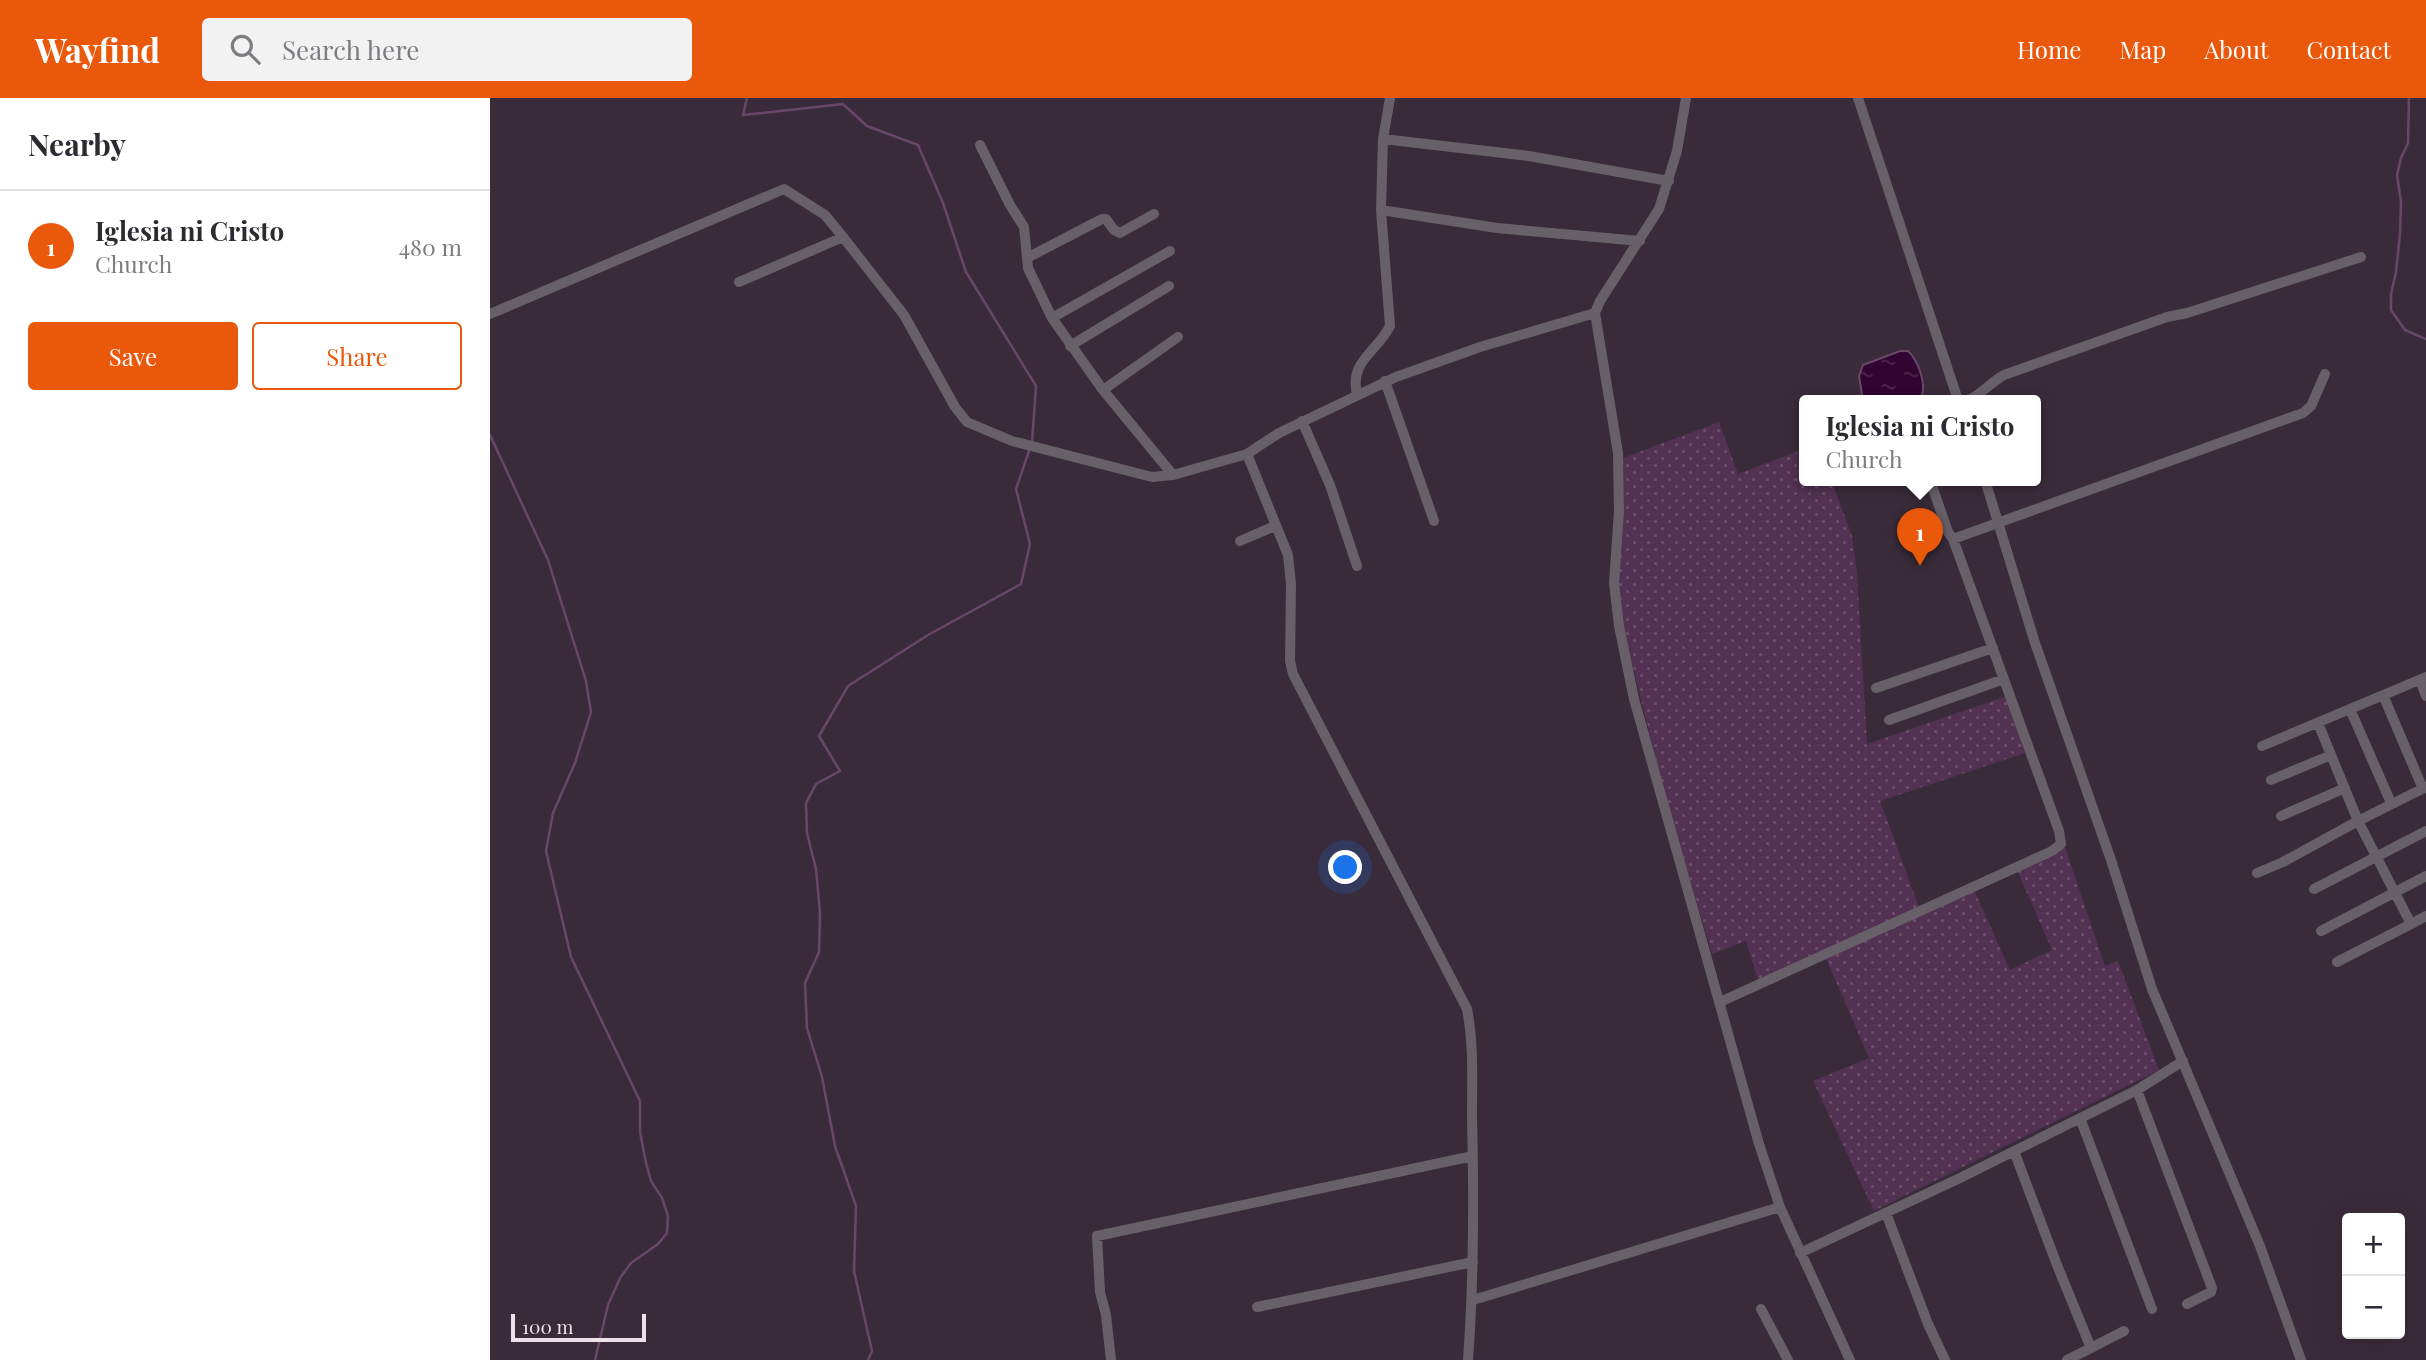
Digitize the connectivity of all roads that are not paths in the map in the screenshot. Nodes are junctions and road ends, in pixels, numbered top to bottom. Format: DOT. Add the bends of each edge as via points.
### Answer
graph roads {
  1 [pos="1390,98"];
  2 [pos="1686,98"];
  3 [pos="1858,98"];
  4 [pos="1383,139"];
  5 [pos="980,145"];
  6 [pos="1669,181"];
  7 [pos="1381,210"];
  8 [pos="1154,214"];
  9 [pos="844,237"];
  10 [pos="1640,241"];
  11 [pos="1170,251"];
  12 [pos="2361,257"];
  13 [pos="1027,258"];
  14 [pos="739,282"];
  15 [pos="1170,286"];
  16 [pos="1595,313"];
  17 [pos="490,314"];
  18 [pos="1052,318"];
  19 [pos="1178,337"];
  20 [pos="1070,346"];
  21 [pos="2325,374"];
  22 [pos="1385,381"];
  23 [pos="1103,390"];
  24 [pos="1357,394"];
  25 [pos="1956,395"];
  26 [pos="1977,395"];
  27 [pos="1302,421"];
  28 [pos="1247,454"];
  29 [pos="1173,475"];
  30 [pos="1932,486"];
  31 [pos="1987,486"];
  32 [pos="1434,521"];
  33 [pos="1998,522"];
  34 [pos="1275,526"];
  35 [pos="1953,539"];
  36 [pos="1240,541"];
  37 [pos="1357,566"];
  38 [pos="1993,648"];
  39 [pos="2004,679"];
  40 [pos="2423,679"];
  41 [pos="1876,688"];
  42 [pos="2383,695"];
  43 [pos="2426,696"];
  44 [pos="2350,709"];
  45 [pos="1889,720"];
  46 [pos="2318,723"];
  47 [pos="2262,746"];
  48 [pos="2331,755"];
  49 [pos="2271,780"];
  50 [pos="2345,788"];
  51 [pos="2425,788"];
  52 [pos="2390,803"];
  53 [pos="2281,816"];
  54 [pos="2358,821"];
  55 [pos="2426,831"];
  56 [pos="2376,856"];
  57 [pos="2257,873"];
  58 [pos="2426,876"];
  59 [pos="2314,889"];
  60 [pos="2395,892"];
  61 [pos="2426,916"];
  62 [pos="2411,924"];
  63 [pos="2321,930"];
  64 [pos="2337,962"];
  65 [pos="1720,1002"];
  66 [pos="2183,1061"];
  67 [pos="2137,1090"];
  68 [pos="2080,1118"];
  69 [pos="2014,1151"];
  70 [pos="1473,1156"];
  71 [pos="1780,1207"];
  72 [pos="1886,1213"];
  73 [pos="1800,1253"];
  74 [pos="1473,1262"];
  75 [pos="1473,1300"];
  76 [pos="2187,1304"];
  77 [pos="1256,1307"];
  78 [pos="1761,1309"];
  79 [pos="2152,1309"];
  80 [pos="2124,1331"];
  81 [pos="2091,1348"];
  82 [pos="1111,1360"];
  83 [pos="1468,1360"];
  84 [pos="1788,1360"];
  85 [pos="1850,1360"];
  86 [pos="1945,1360"];
  87 [pos="2067,1360"];
  88 [pos="2301,1360"];
  1 -- 4 [label="street"];
  2 -- 6 [label="street"];
  3 -- 25 [label="street"];
  4 -- 6 [label="street" via="1530,156"];
  4 -- 7 [label="street"];
  5 -- 13 [label="street" via="1024,227"];
  6 -- 10 [label="street"];
  7 -- 10 [label="street" via="1497,228"];
  7 -- 24 [label="street" via="1390,327 1361,363 1355,377"];
  8 -- 13 [label="street" via="1120,233 1102,219"];
  9 -- 14 [label="street"];
  9 -- 17 [label="street" via="825,215 784,189"];
  9 -- 29 [label="street" via="904,315 967,422 1012,441 1141,476"];
  10 -- 16 [label="street"];
  11 -- 18 [label="street"];
  12 -- 26 [label="street" via="2167,317 2004,375"];
  13 -- 18 [label="street"];
  15 -- 20 [label="street"];
  16 -- 22 [label="street"];
  16 -- 65 [label="street" via="1618,453 1614,583 1619,626 1638,712"];
  18 -- 20 [label="street"];
  19 -- 23 [label="street"];
  20 -- 23 [label="street"];
  21 -- 33 [label="street" via="2311,406 2303,413"];
  22 -- 24 [label="street"];
  22 -- 32 [label="street"];
  23 -- 29 [label="street"];
  24 -- 27 [label="street"];
  27 -- 28 [label="street"];
  27 -- 37 [label="street"];
  28 -- 29 [label="street"];
  28 -- 34 [label="street"];
  30 -- 35 [label="street"];
  31 -- 33 [label="street"];
  33 -- 35 [label="street"];
  33 -- 66 [label="street" via="2152,989"];
  34 -- 36 [label="street"];
  34 -- 70 [label="street" via="1290,568 1293,674 1467,1009"];
  35 -- 38 [label="street"];
  38 -- 39 [label="street"];
  38 -- 41 [label="street"];
  39 -- 45 [label="street"];
  39 -- 65 [label="street" via="2059,831 2059,846"];
  40 -- 42 [label="street"];
  40 -- 43 [label="street"];
  42 -- 44 [label="street"];
  42 -- 51 [label="street"];
  44 -- 46 [label="street"];
  44 -- 52 [label="street"];
  46 -- 47 [label="street"];
  46 -- 48 [label="street"];
  48 -- 49 [label="street"];
  48 -- 50 [label="street"];
  50 -- 53 [label="street"];
  50 -- 54 [label="street"];
  51 -- 52 [label="street"];
  52 -- 54 [label="street"];
  54 -- 56 [label="street"];
  54 -- 57 [label="street"];
  55 -- 56 [label="street"];
  56 -- 59 [label="street"];
  56 -- 60 [label="street"];
  58 -- 60 [label="street"];
  60 -- 62 [label="street"];
  60 -- 63 [label="street"];
  61 -- 62 [label="street"];
  62 -- 64 [label="street"];
  65 -- 71 [label="street"];
  66 -- 67 [label="street"];
  66 -- 88 [label="street" via="2260,1246"];
  67 -- 68 [label="street"];
  67 -- 76 [label="street" via="2212,1288"];
  68 -- 69 [label="street"];
  68 -- 79 [label="street"];
  69 -- 72 [label="street"];
  69 -- 81 [label="street"];
  70 -- 74 [label="street"];
  70 -- 82 [label="street" via="1097,1236"];
  71 -- 73 [label="street"];
  71 -- 75 [label="street"];
  72 -- 73 [label="street"];
  72 -- 86 [label="street"];
  73 -- 85 [label="street"];
  74 -- 75 [label="street"];
  74 -- 77 [label="street"];
  75 -- 83 [label="street"];
  78 -- 84 [label="street"];
  80 -- 81 [label="street"];
  81 -- 87 [label="street"];
}
